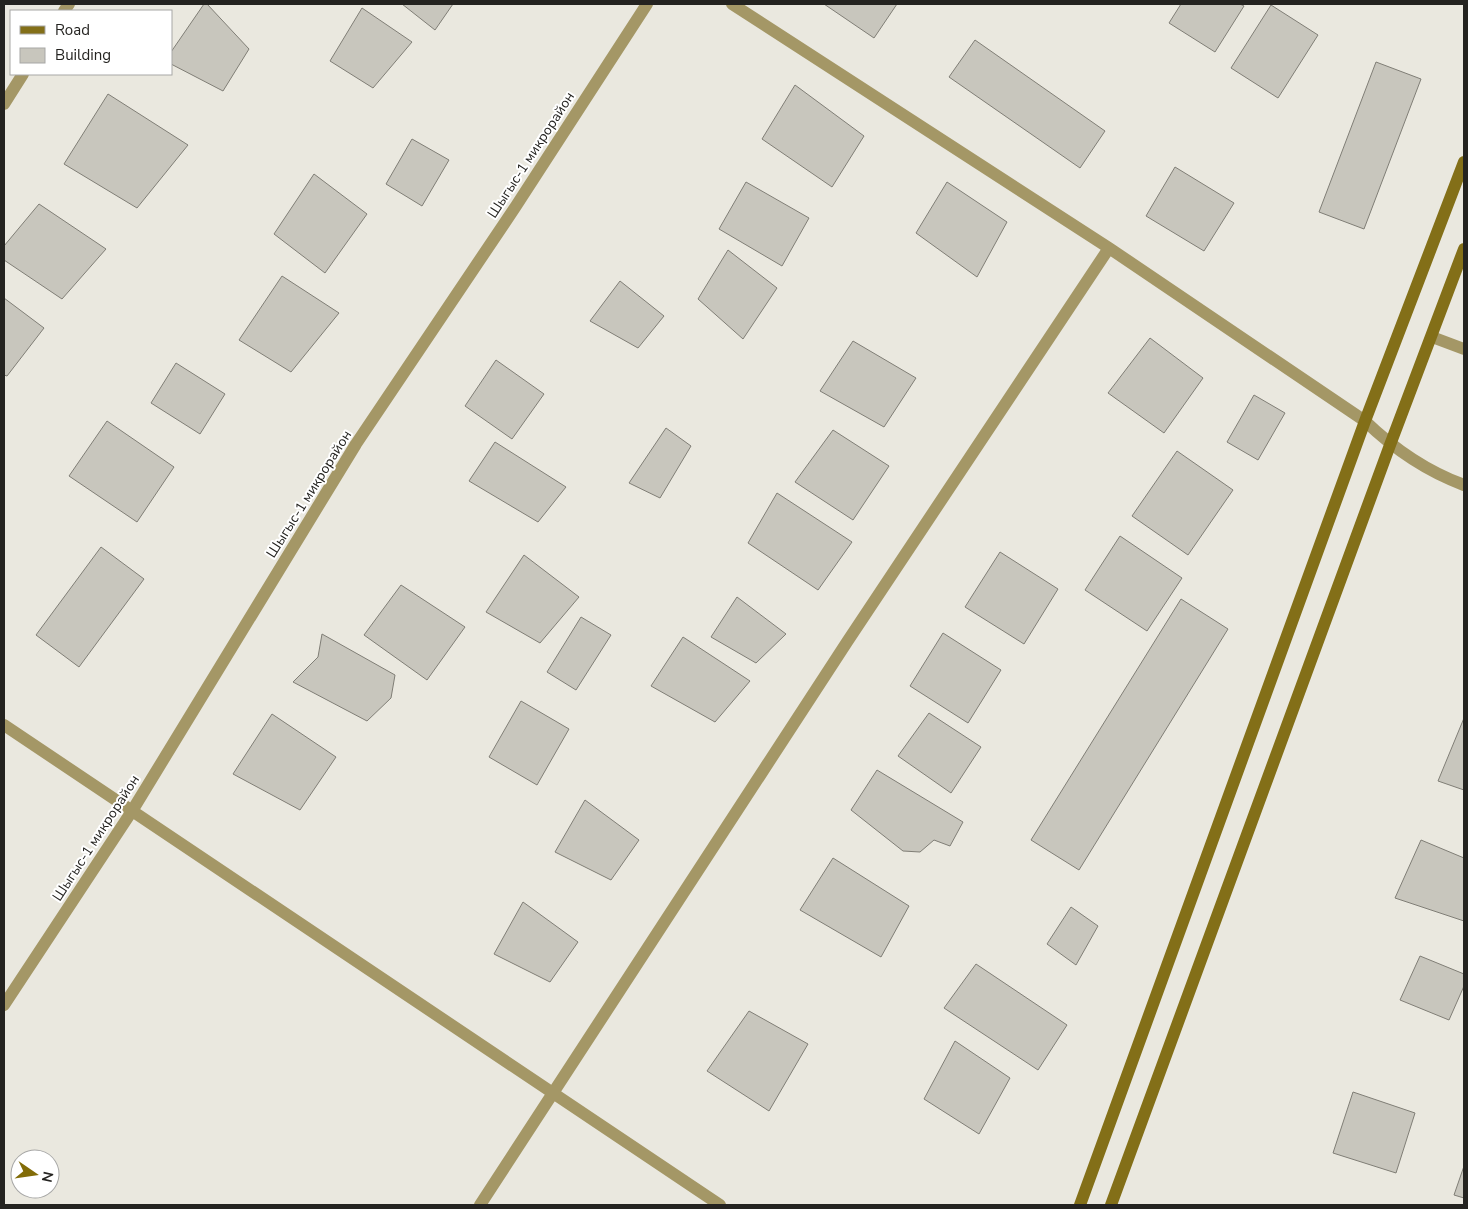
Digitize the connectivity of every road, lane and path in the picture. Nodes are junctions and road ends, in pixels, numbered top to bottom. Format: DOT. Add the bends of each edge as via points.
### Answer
graph roads {
  1 [pos="647,4"];
  2 [pos="732,4"];
  3 [pos="22,75"];
  4 [pos="4,104"];
  5 [pos="1464,162"];
  6 [pos="1109,248"];
  7 [pos="1464,249"];
  8 [pos="1432,337"];
  9 [pos="1464,348"];
  10 [pos="1365,421"];
  11 [pos="1390,445"];
  12 [pos="1464,484"];
  13 [pos="4,725"];
  14 [pos="132,811"];
  15 [pos="4,1004"];
  16 [pos="553,1094"];
  17 [pos="480,1205"];
  18 [pos="720,1205"];
  19 [pos="1080,1205"];
  20 [pos="1111,1205"];
  1 -- 14 [label="street, Шыгыс-1 микрорайон" via="356,444"];
  2 -- 6 [label="street"];
  3 -- 4 [label="street"];
  5 -- 10 [label="street"];
  6 -- 10 [label="street"];
  6 -- 16 [label="street" via="847,642"];
  7 -- 8 [label="street"];
  8 -- 9 [label="street"];
  8 -- 11 [label="street"];
  10 -- 11 [label="street"];
  10 -- 19 [label="street"];
  11 -- 12 [label="street" via="1440,476"];
  11 -- 20 [label="street"];
  13 -- 14 [label="street"];
  14 -- 15 [label="street, Шыгыс-1 микрорайон"];
  14 -- 16 [label="street"];
  16 -- 17 [label="street"];
  16 -- 18 [label="street"];
}
